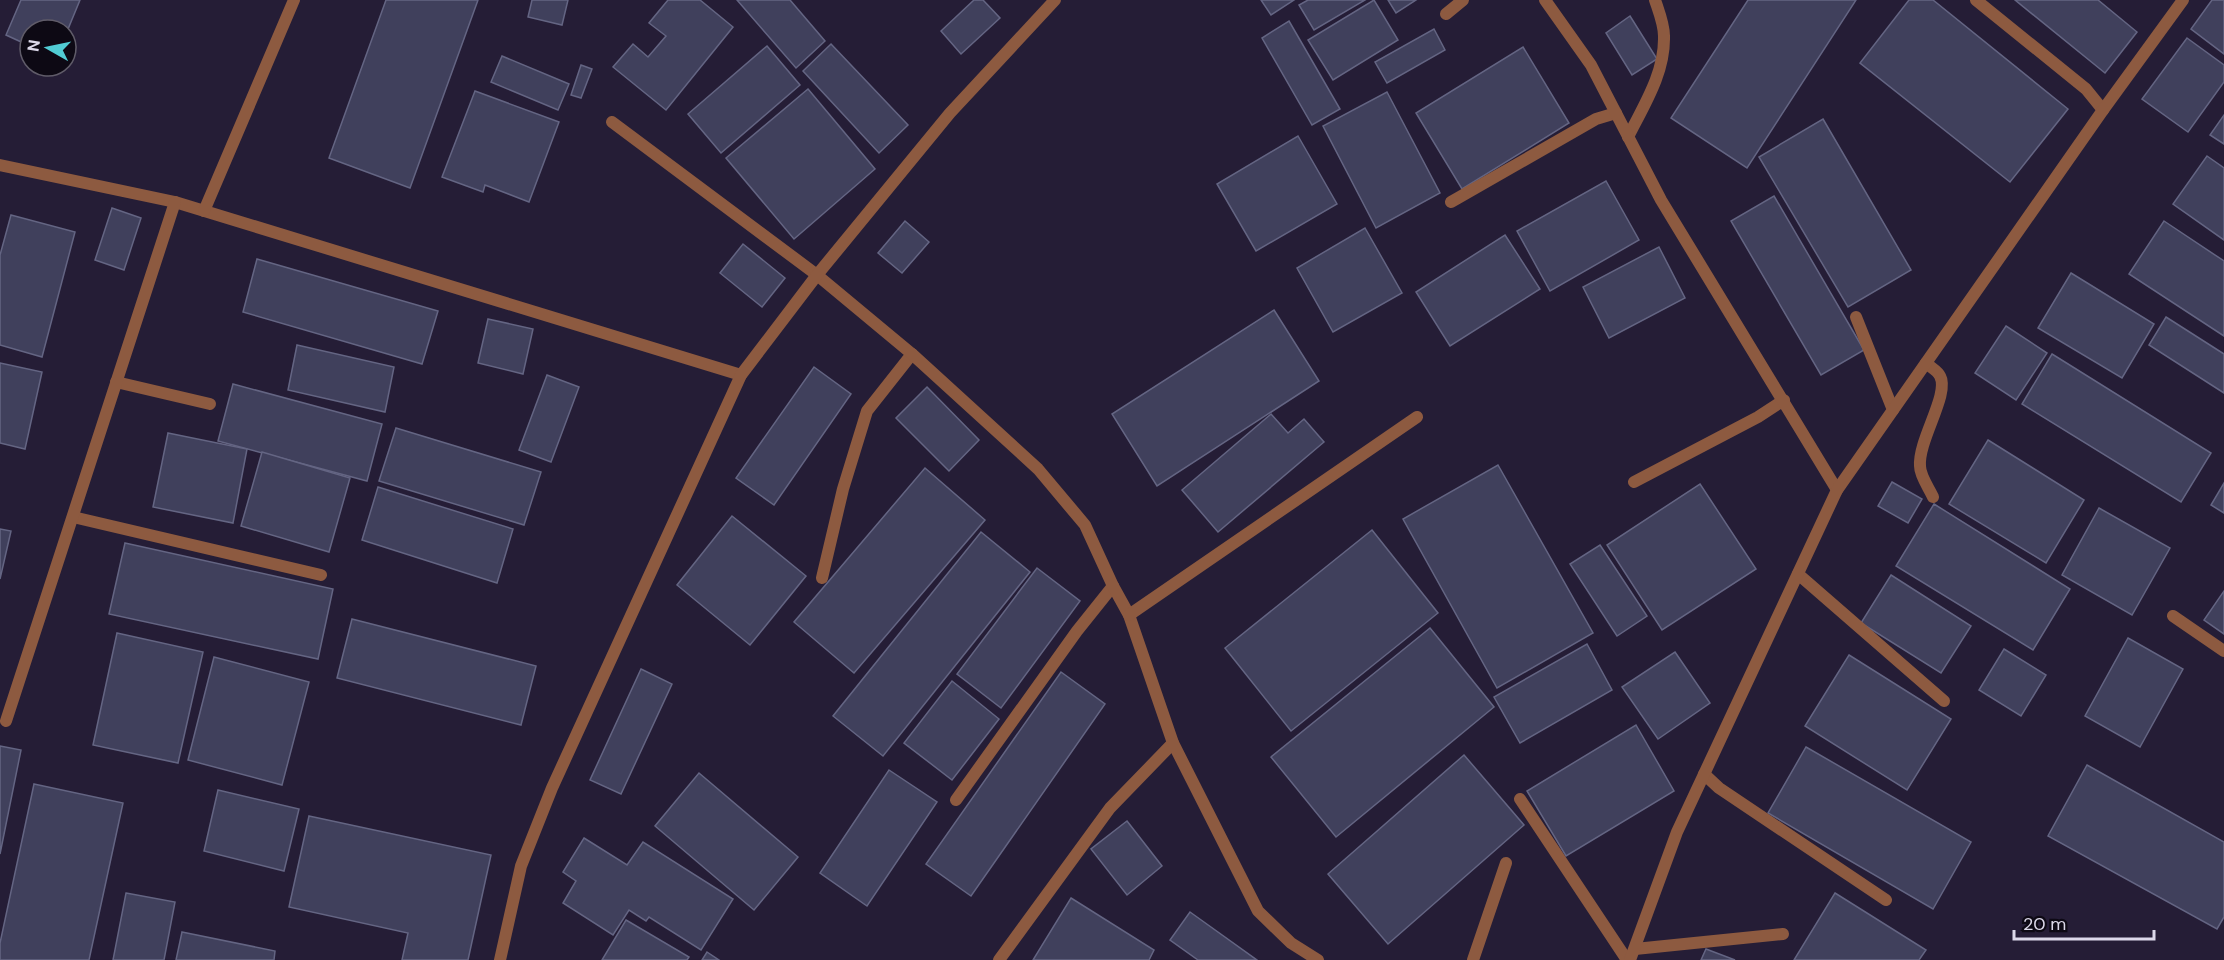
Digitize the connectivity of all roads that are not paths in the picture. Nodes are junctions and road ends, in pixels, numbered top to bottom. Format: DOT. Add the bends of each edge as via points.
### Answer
graph roads {
  1 [pos="294,0"];
  2 [pos="1055,0"];
  3 [pos="1463,0"];
  4 [pos="1545,0"];
  5 [pos="1656,0"];
  6 [pos="1976,0"];
  7 [pos="2183,0"];
  8 [pos="1446,14"];
  9 [pos="2103,110"];
  10 [pos="1616,113"];
  11 [pos="612,122"];
  12 [pos="1628,137"];
  13 [pos="0,165"];
  14 [pos="175,202"];
  15 [pos="1451,202"];
  16 [pos="204,211"];
  17 [pos="817,275"];
  18 [pos="1856,317"];
  19 [pos="912,354"];
  20 [pos="1926,363"];
  21 [pos="741,375"];
  22 [pos="116,382"];
  23 [pos="1784,400"];
  24 [pos="210,404"];
  25 [pos="1893,410"];
  26 [pos="1417,417"];
  27 [pos="1634,482"];
  28 [pos="1837,490"];
  29 [pos="1933,496"];
  30 [pos="73,517"];
  31 [pos="1798,574"];
  32 [pos="321,575"];
  33 [pos="822,578"];
  34 [pos="1113,586"];
  35 [pos="1129,615"];
  36 [pos="2174,616"];
  37 [pos="2224,651"];
  38 [pos="1944,701"];
  39 [pos="6,721"];
  40 [pos="1173,743"];
  41 [pos="1704,774"];
  42 [pos="1520,799"];
  43 [pos="956,800"];
  44 [pos="1506,863"];
  45 [pos="1886,900"];
  46 [pos="1783,934"];
  47 [pos="1631,956"];
  48 [pos="500,960"];
  49 [pos="999,960"];
  50 [pos="1318,960"];
  51 [pos="1473,960"];
  1 -- 16 [label="street"];
  2 -- 17 [label="street" via="951,113"];
  3 -- 8 [label="street"];
  4 -- 10 [label="street" via="1591,64"];
  5 -- 12 [label="street" via="1664,35 1663,58"];
  6 -- 9 [label="street" via="2086,89"];
  7 -- 9 [label="street"];
  9 -- 20 [label="street"];
  10 -- 12 [label="street"];
  10 -- 15 [label="street" via="1596,119"];
  11 -- 17 [label="street"];
  12 -- 23 [label="street" via="1661,200"];
  13 -- 14 [label="street"];
  14 -- 16 [label="street"];
  14 -- 22 [label="street"];
  16 -- 21 [label="street"];
  17 -- 19 [label="street"];
  17 -- 21 [label="street"];
  18 -- 25 [label="street"];
  19 -- 33 [label="street" via="867,411"];
  19 -- 34 [label="street" via="1038,469 1085,525"];
  20 -- 25 [label="street"];
  20 -- 29 [label="street" via="1940,375 1943,385 1920,455 1920,469"];
  21 -- 48 [label="street" via="552,788 521,866"];
  22 -- 24 [label="street"];
  22 -- 30 [label="street"];
  23 -- 27 [label="street"];
  23 -- 28 [label="street"];
  25 -- 28 [label="street"];
  26 -- 35 [label="street"];
  28 -- 31 [label="street"];
  30 -- 32 [label="street"];
  30 -- 39 [label="street"];
  31 -- 38 [label="street"];
  31 -- 41 [label="street"];
  34 -- 35 [label="street"];
  34 -- 43 [label="street"];
  35 -- 40 [label="street"];
  36 -- 37 [label="street"];
  40 -- 49 [label="street" via="1110,808"];
  40 -- 50 [label="street" via="1258,911 1291,943"];
  41 -- 45 [label="street"];
  41 -- 47 [label="street" via="1677,832"];
  42 -- 47 [label="street"];
  44 -- 51 [label="street"];
  46 -- 47 [label="street"];
}
